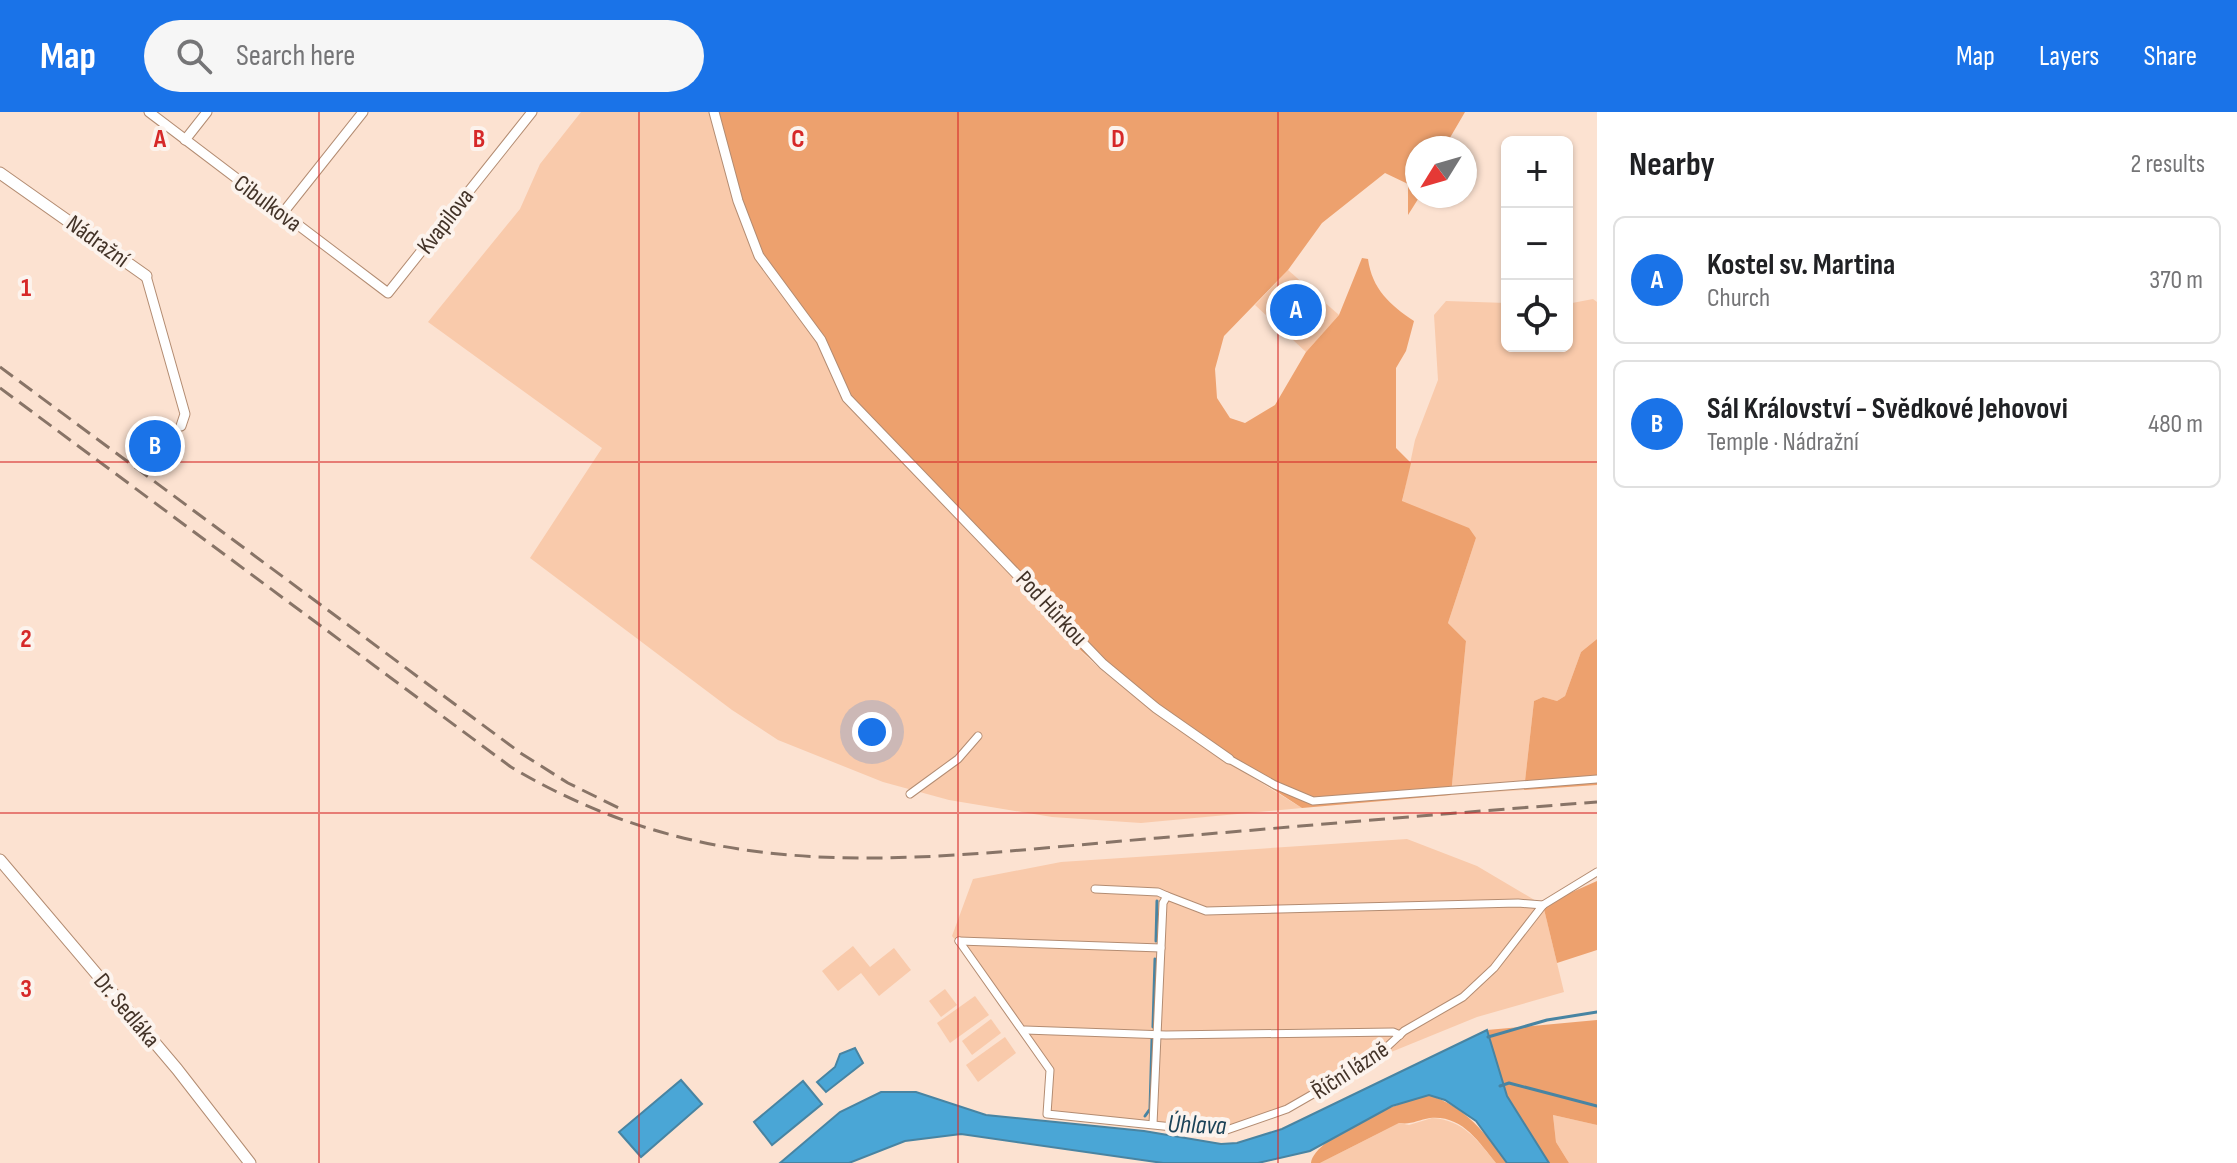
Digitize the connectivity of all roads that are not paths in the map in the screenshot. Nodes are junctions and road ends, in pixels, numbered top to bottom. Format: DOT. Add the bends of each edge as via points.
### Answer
graph roads {
  1 [pos="149,112"];
  2 [pos="207,112"];
  3 [pos="363,112"];
  4 [pos="532,112"];
  5 [pos="714,112"];
  6 [pos="185,140"];
  7 [pos="0,173"];
  8 [pos="282,214"];
  9 [pos="146,276"];
  10 [pos="388,293"];
  11 [pos="181,426"];
  12 [pos="978,736"];
  13 [pos="1229,759"];
  14 [pos="1597,779"];
  15 [pos="910,794"];
  16 [pos="0,860"];
  17 [pos="1597,872"];
  18 [pos="1095,889"];
  19 [pos="1167,896"];
  20 [pos="1543,905"];
  21 [pos="1161,948"];
  22 [pos="1025,1030"];
  23 [pos="1158,1033"];
  24 [pos="1400,1035"];
  25 [pos="1153,1124"];
  26 [pos="250,1163"];
  1 -- 6 [label="street, Cibulkova"];
  2 -- 6 [label="street"];
  3 -- 8 [label="street"];
  4 -- 10 [label="street, Kvapilova"];
  5 -- 13 [label="street, Pod Hůrkou" via="759,256 821,340 847,398 1103,664"];
  6 -- 8 [label="street, Cibulkova"];
  7 -- 9 [label="street, Nádražní"];
  8 -- 10 [label="street, Cibulkova"];
  9 -- 11 [label="street, Nádražní" via="185,414"];
  12 -- 15 [label="street" via="958,759"];
  13 -- 14 [label="street, Pod Hůrkou" via="1313,801"];
  16 -- 26 [label="street, Dr. Sedláka"];
  17 -- 20 [label="street, Říční lázně"];
  18 -- 19 [label="street"];
  19 -- 20 [label="street" via="1206,911"];
  19 -- 21 [label="street"];
  20 -- 24 [label="street, Říční lázně" via="1494,968 1463,997"];
  21 -- 22 [label="street" via="959,941"];
  21 -- 23 [label="street"];
  22 -- 23 [label="street"];
  22 -- 25 [label="street, Říční lázně" via="1050,1070 1047,1114"];
  23 -- 24 [label="street"];
  23 -- 25 [label="street"];
  24 -- 25 [label="street, Říční lázně" via="1374,1059 1287,1109 1240,1128 1199,1131"];
}
